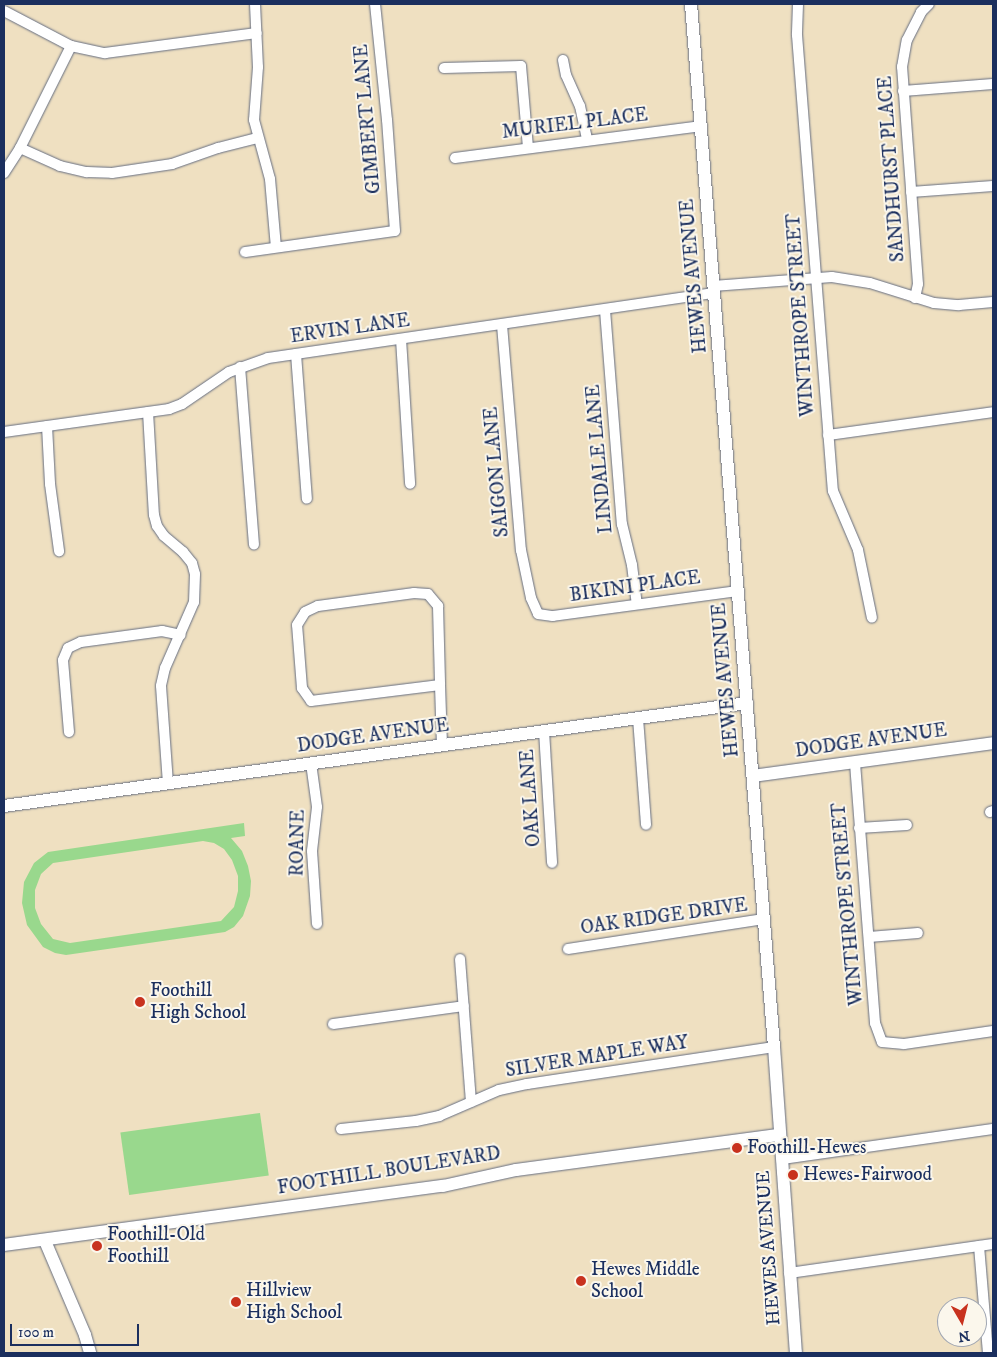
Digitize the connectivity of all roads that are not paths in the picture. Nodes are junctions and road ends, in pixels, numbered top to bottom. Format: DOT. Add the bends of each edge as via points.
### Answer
graph roads {
  1 [pos="255,4"];
  2 [pos="375,4"];
  3 [pos="690,4"];
  4 [pos="798,4"];
  5 [pos="929,4"];
  6 [pos="4,12"];
  7 [pos="257,33"];
  8 [pos="71,46"];
  9 [pos="563,60"];
  10 [pos="444,68"];
  11 [pos="993,84"];
  12 [pos="902,92"];
  13 [pos="700,126"];
  14 [pos="257,138"];
  15 [pos="587,140"];
  16 [pos="20,148"];
  17 [pos="528,148"];
  18 [pos="455,158"];
  19 [pos="4,173"];
  20 [pos="993,186"];
  21 [pos="912,192"];
  22 [pos="276,247"];
  23 [pos="246,252"];
  24 [pos="816,278"];
  25 [pos="714,290"];
  26 [pos="915,298"];
  27 [pos="993,302"];
  28 [pos="605,310"];
  29 [pos="502,325"];
  30 [pos="401,339"];
  31 [pos="296,354"];
  32 [pos="240,367"];
  33 [pos="148,412"];
  34 [pos="993,412"];
  35 [pos="47,426"];
  36 [pos="4,432"];
  37 [pos="828,435"];
  38 [pos="410,484"];
  39 [pos="307,499"];
  40 [pos="254,544"];
  41 [pos="59,551"];
  42 [pos="738,591"];
  43 [pos="637,604"];
  44 [pos="538,614"];
  45 [pos="872,618"];
  46 [pos="181,635"];
  47 [pos="440,685"];
  48 [pos="747,703"];
  49 [pos="638,718"];
  50 [pos="544,731"];
  51 [pos="69,732"];
  52 [pos="993,743"];
  53 [pos="442,745"];
  54 [pos="311,763"];
  55 [pos="855,763"];
  56 [pos="753,776"];
  57 [pos="168,783"];
  58 [pos="4,806"];
  59 [pos="646,824"];
  60 [pos="907,824"];
  61 [pos="859,828"];
  62 [pos="552,863"];
  63 [pos="764,919"];
  64 [pos="317,924"];
  65 [pos="918,933"];
  66 [pos="869,937"];
  67 [pos="568,949"];
  68 [pos="460,959"];
  69 [pos="464,1006"];
  70 [pos="333,1024"];
  71 [pos="993,1031"];
  72 [pos="774,1047"];
  73 [pos="471,1102"];
  74 [pos="341,1129"];
  75 [pos="993,1129"];
  76 [pos="780,1135"];
  77 [pos="782,1158"];
  78 [pos="45,1240"];
  79 [pos="993,1244"];
  80 [pos="4,1245"];
  81 [pos="979,1246"];
  82 [pos="789,1273"];
  83 [pos="90,1353"];
  84 [pos="796,1353"];
  85 [pos="988,1353"];
  1 -- 7 [label="street"];
  2 -- 22 [label="street, GIMBERT LANE" via="395,231"];
  3 -- 13 [label="street, HEWES AVENUE"];
  4 -- 24 [label="street, WINTHROPE STREET" via="797,36"];
  5 -- 12 [label="street, SANDHURST PLACE" via="921,12 907,40"];
  6 -- 8 [label="street"];
  7 -- 8 [label="street" via="116,53"];
  7 -- 14 [label="street" via="254,108"];
  8 -- 16 [label="street"];
  9 -- 15 [label="street" via="580,106"];
  10 -- 17 [label="street" via="521,66"];
  11 -- 12 [label="street"];
  12 -- 21 [label="street, SANDHURST PLACE"];
  13 -- 15 [label="street, MURIEL PLACE"];
  13 -- 25 [label="street, HEWES AVENUE"];
  14 -- 16 [label="street" via="172,164 112,173 60,166"];
  14 -- 22 [label="street" via="270,179"];
  15 -- 17 [label="street, MURIEL PLACE"];
  16 -- 19 [label="street"];
  17 -- 18 [label="street, MURIEL PLACE"];
  20 -- 21 [label="street"];
  21 -- 26 [label="street, SANDHURST PLACE" via="918,284"];
  22 -- 23 [label="street"];
  24 -- 25 [label="street, ERVIN LANE"];
  24 -- 26 [label="street, ERVIN LANE" via="870,283"];
  24 -- 37 [label="street, WINTHROPE STREET"];
  25 -- 28 [label="street, ERVIN LANE"];
  25 -- 42 [label="street, HEWES AVENUE"];
  26 -- 27 [label="street, ERVIN LANE" via="958,305"];
  28 -- 29 [label="street, ERVIN LANE"];
  28 -- 43 [label="street, LINDALE LANE" via="622,524"];
  29 -- 30 [label="street, ERVIN LANE"];
  29 -- 44 [label="street, SAIGON LANE" via="521,550 531,598"];
  30 -- 31 [label="street, ERVIN LANE"];
  30 -- 38 [label="street"];
  31 -- 32 [label="street, ERVIN LANE"];
  31 -- 39 [label="street"];
  32 -- 33 [label="street, ERVIN LANE" via="182,404"];
  32 -- 40 [label="street"];
  33 -- 35 [label="street, ERVIN LANE"];
  33 -- 46 [label="street" via="157,526 192,562 195,574 194,602"];
  34 -- 37 [label="street"];
  35 -- 36 [label="street, ERVIN LANE"];
  35 -- 41 [label="street" via="50,484"];
  37 -- 45 [label="street, WINTHROPE STREET" via="833,491 858,550"];
  42 -- 43 [label="street, BIKINI PLACE"];
  42 -- 48 [label="street, HEWES AVENUE"];
  43 -- 44 [label="street, BIKINI PLACE" via="553,616"];
  46 -- 51 [label="street" via="162,631 80,642 68,648 63,660"];
  46 -- 57 [label="street" via="165,668 161,686"];
  47 -- 47 [label="street" via="438,606 428,594 414,593 318,606 305,612 298,625 302,688 311,701"];
  47 -- 53 [label="street"];
  48 -- 49 [label="street, DODGE AVENUE"];
  48 -- 56 [label="street, HEWES AVENUE"];
  49 -- 50 [label="street, DODGE AVENUE"];
  49 -- 59 [label="street"];
  50 -- 53 [label="street, DODGE AVENUE"];
  50 -- 62 [label="street, OAK LANE"];
  52 -- 55 [label="street, DODGE AVENUE"];
  53 -- 54 [label="street, DODGE AVENUE"];
  54 -- 57 [label="street, DODGE AVENUE"];
  54 -- 64 [label="street, ROANE" via="317,807 312,851"];
  55 -- 56 [label="street, DODGE AVENUE"];
  55 -- 61 [label="street, WINTHROPE STREET"];
  56 -- 63 [label="street, HEWES AVENUE"];
  57 -- 58 [label="street, DODGE AVENUE"];
  60 -- 61 [label="street"];
  61 -- 66 [label="street, WINTHROPE STREET"];
  63 -- 67 [label="street, OAK RIDGE DRIVE"];
  63 -- 72 [label="street, HEWES AVENUE"];
  65 -- 66 [label="street"];
  66 -- 71 [label="street, WINTHROPE STREET" via="875,1023 882,1042 904,1044"];
  68 -- 69 [label="street"];
  69 -- 70 [label="street"];
  69 -- 73 [label="street"];
  72 -- 73 [label="street, SILVER MAPLE WAY" via="527,1084 500,1090"];
  72 -- 76 [label="street, HEWES AVENUE"];
  73 -- 74 [label="street, SILVER MAPLE WAY" via="439,1116 416,1121"];
  75 -- 77 [label="street"];
  76 -- 77 [label="street, HEWES AVENUE"];
  76 -- 78 [label="street, FOOTHILL BOULEVARD" via="516,1170 443,1186"];
  77 -- 82 [label="street, HEWES AVENUE"];
  78 -- 80 [label="street, FOOTHILL BOULEVARD"];
  78 -- 83 [label="street"];
  79 -- 81 [label="street"];
  81 -- 82 [label="street"];
  81 -- 85 [label="street"];
  82 -- 84 [label="street, HEWES AVENUE"];
}
